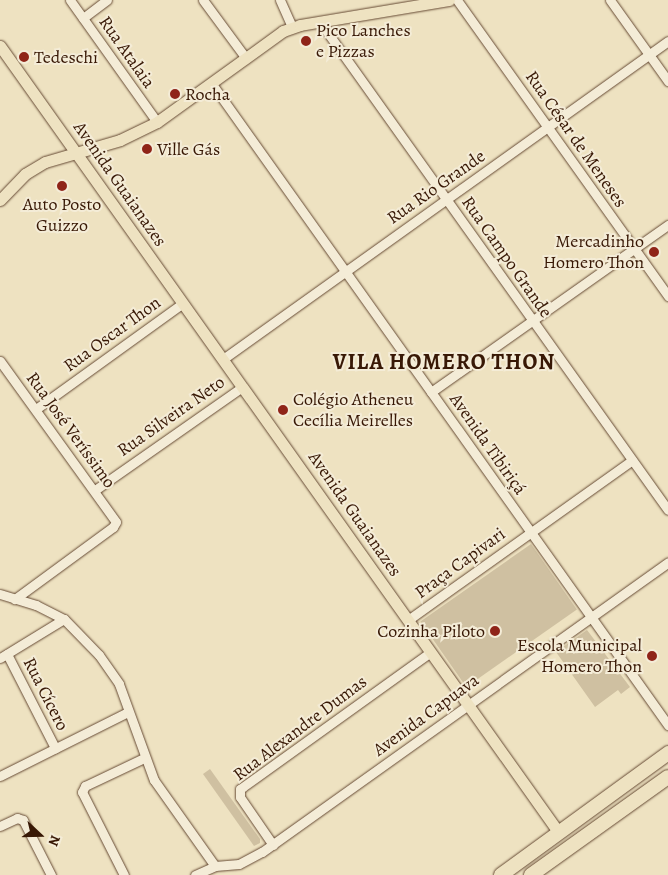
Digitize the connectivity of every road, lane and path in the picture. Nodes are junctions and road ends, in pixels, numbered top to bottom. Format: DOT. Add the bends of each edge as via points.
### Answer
graph roads {
  1 [pos="70,0"];
  2 [pos="107,0"];
  3 [pos="203,0"];
  4 [pos="280,0"];
  5 [pos="449,0"];
  6 [pos="457,0"];
  7 [pos="610,0"];
  8 [pos="395,4"];
  9 [pos="83,18"];
  10 [pos="320,22"];
  11 [pos="292,27"];
  12 [pos="668,41"];
  13 [pos="0,46"];
  14 [pos="650,55"];
  15 [pos="245,57"];
  16 [pos="668,81"];
  17 [pos="212,84"];
  18 [pos="157,122"];
  19 [pos="547,127"];
  20 [pos="77,154"];
  21 [pos="446,199"];
  22 [pos="0,200"];
  23 [pos="668,225"];
  24 [pos="635,250"];
  25 [pos="345,271"];
  26 [pos="668,296"];
  27 [pos="183,303"];
  28 [pos="533,321"];
  29 [pos="223,359"];
  30 [pos="0,361"];
  31 [pos="242,387"];
  32 [pos="431,392"];
  33 [pos="36,409"];
  34 [pos="632,460"];
  35 [pos="94,490"];
  36 [pos="668,510"];
  37 [pos="531,532"];
  38 [pos="668,562"];
  39 [pos="0,594"];
  40 [pos="15,599"];
  41 [pos="591,617"];
  42 [pos="64,619"];
  43 [pos="408,620"];
  44 [pos="431,652"];
  45 [pos="4,656"];
  46 [pos="469,705"];
  47 [pos="128,712"];
  48 [pos="668,725"];
  49 [pos="55,748"];
  50 [pos="668,752"];
  51 [pos="144,758"];
  52 [pos="0,776"];
  53 [pos="668,777"];
  54 [pos="0,826"];
  55 [pos="559,833"];
  56 [pos="273,844"];
  57 [pos="215,866"];
  58 [pos="51,875"];
  59 [pos="124,875"];
  60 [pos="195,875"];
  61 [pos="501,875"];
  62 [pos="531,875"];
  1 -- 9 [label="street, Rua Atalaia"];
  2 -- 9 [label="street"];
  3 -- 15 [label="street"];
  4 -- 11 [label="street"];
  5 -- 8 [label="main road"];
  6 -- 19 [label="street, Rua César de Meneses"];
  7 -- 14 [label="street"];
  8 -- 10 [label="main road"];
  9 -- 18 [label="street, Rua Atalaia"];
  10 -- 11 [label="main road"];
  10 -- 21 [label="street, Rua Campo Grande"];
  11 -- 15 [label="main road"];
  12 -- 14 [label="street, Rua Rio Grande"];
  13 -- 20 [label="main road, Avenida Guaianazes"];
  14 -- 16 [label="street"];
  14 -- 19 [label="street, Rua Rio Grande"];
  15 -- 17 [label="main road"];
  17 -- 18 [label="main road"];
  17 -- 25 [label="street, Avenida Tibiriçá"];
  18 -- 20 [label="main road" via="120,140"];
  19 -- 21 [label="street, Rua Rio Grande"];
  19 -- 24 [label="street, Rua César de Meneses"];
  20 -- 22 [label="main road" via="55,158 30,170"];
  20 -- 27 [label="main road, Avenida Guaianazes"];
  21 -- 25 [label="street, Rua Rio Grande"];
  21 -- 28 [label="street, Rua Campo Grande"];
  23 -- 24 [label="street"];
  24 -- 26 [label="street, Rua César de Meneses"];
  24 -- 28 [label="street"];
  25 -- 29 [label="street, Rua Rio Grande"];
  25 -- 32 [label="street, Avenida Tibiriçá"];
  27 -- 29 [label="main road, Avenida Guaianazes"];
  27 -- 33 [label="street, Rua Oscar Thon"];
  28 -- 32 [label="street"];
  28 -- 34 [label="street, Rua Campo Grande"];
  29 -- 31 [label="main road, Avenida Guaianazes"];
  30 -- 33 [label="street, Rua José Veríssimo"];
  31 -- 35 [label="street, Rua Silveira Neto"];
  31 -- 43 [label="main road, Avenida Guaianazes"];
  32 -- 37 [label="street, Avenida Tibiriçá"];
  33 -- 35 [label="street, Rua José Veríssimo"];
  34 -- 36 [label="street, Rua Campo Grande"];
  34 -- 37 [label="street, Praça Capivari"];
  35 -- 40 [label="street, Rua José Veríssimo" via="115,518 114,527"];
  37 -- 41 [label="street, Avenida Tibiriçá"];
  37 -- 43 [label="street, Praça Capivari"];
  38 -- 41 [label="street, Avenida Capuava"];
  39 -- 40 [label="street"];
  40 -- 42 [label="street"];
  41 -- 46 [label="street, Avenida Capuava"];
  41 -- 48 [label="street, Avenida Tibiriçá"];
  42 -- 45 [label="street"];
  42 -- 47 [label="street" via="113,672"];
  43 -- 44 [label="main road, Avenida Guaianazes"];
  44 -- 46 [label="main road, Avenida Guaianazes"];
  44 -- 56 [label="street, Rua Alexandre Dumas" via="240,789 240,797"];
  45 -- 49 [label="street, Rua Cícero"];
  46 -- 55 [label="main road, Avenida Guaianazes"];
  46 -- 56 [label="street, Avenida Capuava"];
  47 -- 49 [label="street"];
  47 -- 51 [label="street"];
  49 -- 52 [label="street"];
  50 -- 55 [label="highway"];
  51 -- 57 [label="street" via="154,780"];
  51 -- 59 [label="street" via="85,786 82,792"];
  53 -- 62 [label="highway"];
  54 -- 58 [label="street" via="17,818 24,820"];
  55 -- 61 [label="highway"];
  56 -- 57 [label="street, Avenida Capuava" via="239,864"];
  57 -- 60 [label="street, Avenida Capuava"];
}
